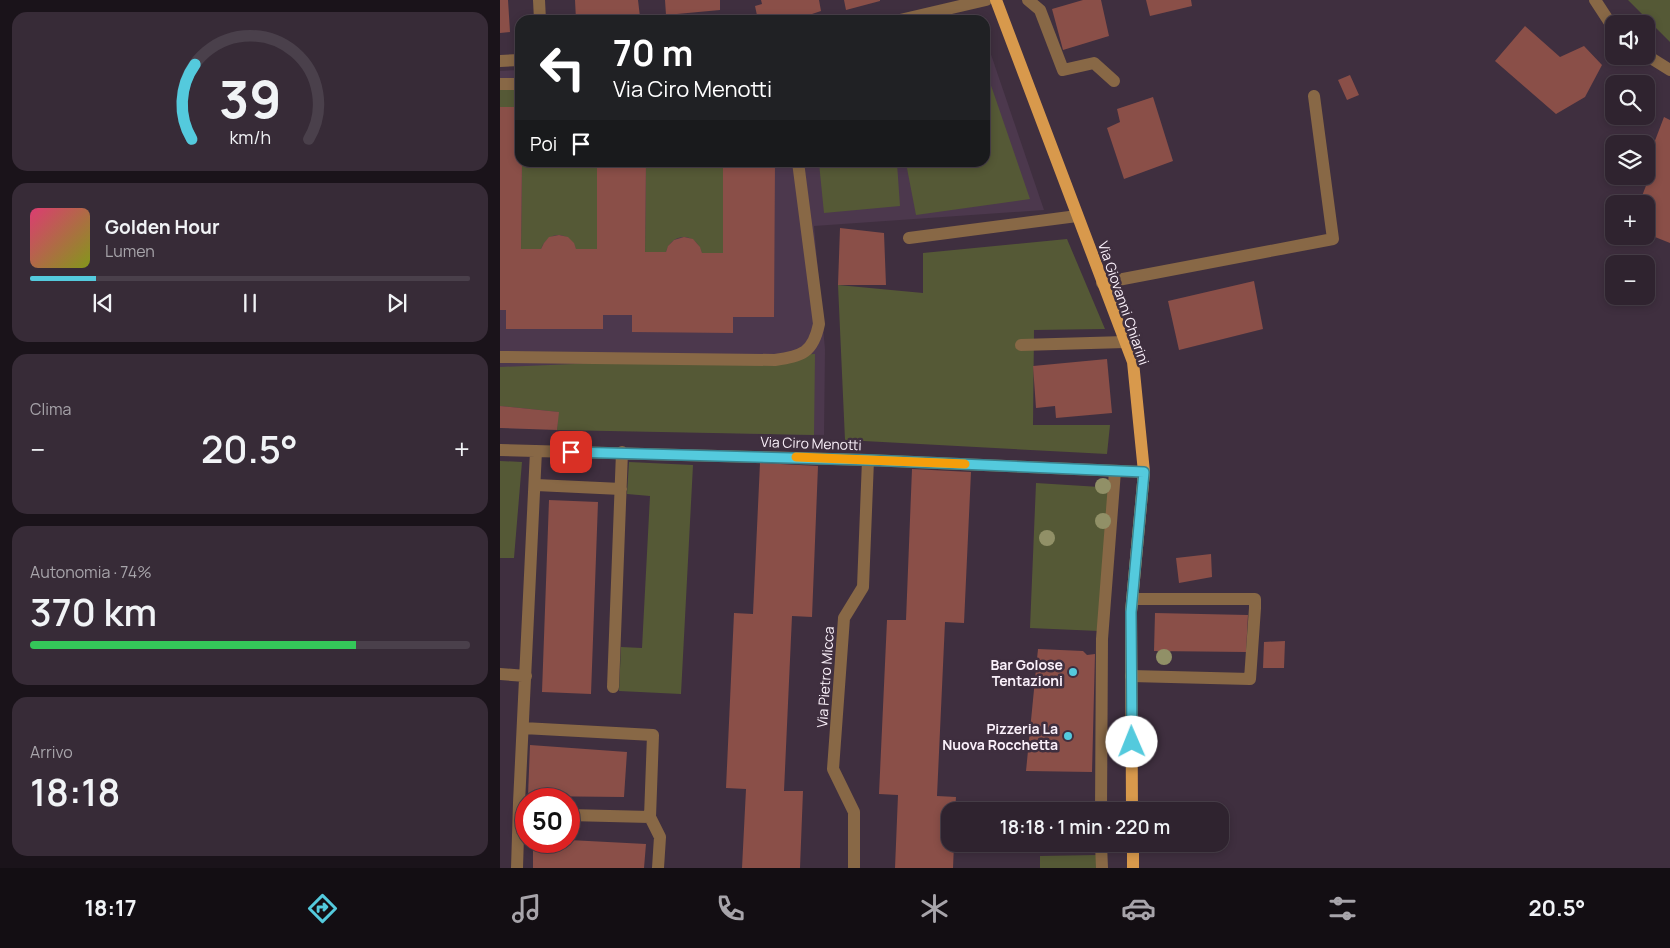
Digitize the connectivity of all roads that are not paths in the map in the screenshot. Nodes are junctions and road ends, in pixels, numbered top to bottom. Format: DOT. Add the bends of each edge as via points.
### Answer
graph roads {
  1 [pos="539,0"];
  2 [pos="986,0"];
  3 [pos="996,0"];
  4 [pos="1028,0"];
  5 [pos="1595,0"];
  6 [pos="540,15"];
  7 [pos="924,15"];
  8 [pos="1605,15"];
  9 [pos="515,60"];
  10 [pos="500,61"];
  11 [pos="1655,61"];
  12 [pos="1670,70"];
  13 [pos="1114,81"];
  14 [pos="500,84"];
  15 [pos="515,84"];
  16 [pos="1314,96"];
  17 [pos="799,167"];
  18 [pos="1077,216"];
  19 [pos="909,238"];
  20 [pos="1102,283"];
  21 [pos="1125,342"];
  22 [pos="1021,345"];
  23 [pos="500,357"];
  24 [pos="500,450"];
  25 [pos="536,451"];
  26 [pos="622,452"];
  27 [pos="868,460"];
  28 [pos="1115,471"];
  29 [pos="1144,472"];
  30 [pos="536,485"];
  31 [pos="621,489"];
  32 [pos="1132,598"];
  33 [pos="500,674"];
  34 [pos="526,676"];
  35 [pos="1131,676"];
  36 [pos="613,687"];
  37 [pos="523,728"];
  38 [pos="523,788"];
  39 [pos="1101,802"];
  40 [pos="1132,802"];
  41 [pos="580,815"];
  42 [pos="650,818"];
  43 [pos="1101,852"];
  44 [pos="1133,852"];
  45 [pos="519,853"];
  46 [pos="517,868"];
  47 [pos="658,868"];
  48 [pos="854,868"];
  49 [pos="1102,868"];
  50 [pos="1133,868"];
  1 -- 6 [label="street"];
  2 -- 7 [label="street"];
  3 -- 18 [label="main road, Via Giovanni Chiarini"];
  4 -- 13 [label="street" via="1040,10 1062,70 1094,63"];
  5 -- 8 [label="street"];
  9 -- 10 [label="street"];
  11 -- 12 [label="street"];
  14 -- 15 [label="street"];
  16 -- 20 [label="street" via="1333,239"];
  17 -- 23 [label="street" via="819,324 816,338 801,355 775,360"];
  18 -- 19 [label="street"];
  18 -- 20 [label="main road, Via Giovanni Chiarini"];
  20 -- 21 [label="main road, Via Giovanni Chiarini"];
  21 -- 22 [label="street"];
  21 -- 29 [label="main road, Via Giovanni Chiarini" via="1132,362"];
  24 -- 25 [label="street, Via Ciro Menotti"];
  25 -- 26 [label="street, Via Ciro Menotti"];
  25 -- 30 [label="street"];
  26 -- 27 [label="street, Via Ciro Menotti"];
  26 -- 31 [label="street"];
  27 -- 28 [label="street, Via Ciro Menotti"];
  27 -- 48 [label="street, Via Pietro Micca" via="863,587 844,618 833,769 854,812"];
  28 -- 29 [label="street, Via Ciro Menotti"];
  28 -- 39 [label="street" via="1102,647"];
  29 -- 32 [label="main road, Via Giovanni Chiarini"];
  30 -- 31 [label="street"];
  30 -- 34 [label="street"];
  31 -- 36 [label="street"];
  32 -- 35 [label="main road, Via Giovanni Chiarini"];
  32 -- 35 [label="street" via="1255,599 1250,679"];
  33 -- 34 [label="street"];
  34 -- 37 [label="street"];
  35 -- 40 [label="main road, Via Giovanni Chiarini"];
  37 -- 38 [label="street"];
  37 -- 42 [label="street" via="653,735"];
  41 -- 42 [label="street"];
  42 -- 47 [label="street" via="660,837"];
  43 -- 49 [label="street"];
  44 -- 50 [label="main road"];
  45 -- 46 [label="street"];
}
